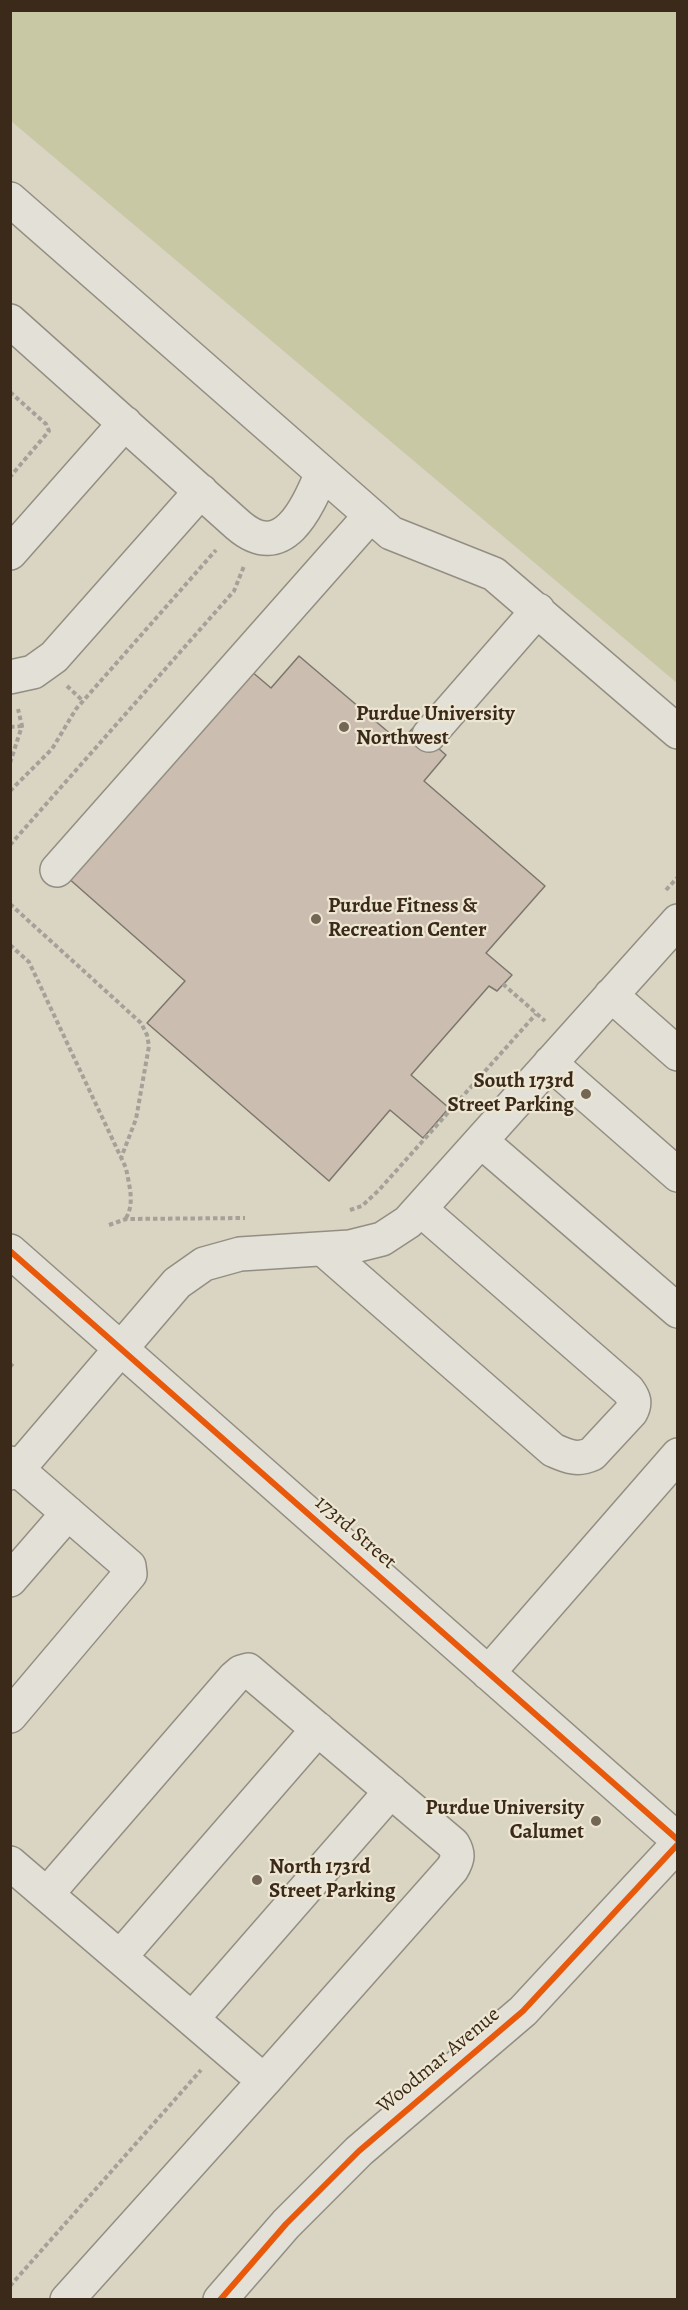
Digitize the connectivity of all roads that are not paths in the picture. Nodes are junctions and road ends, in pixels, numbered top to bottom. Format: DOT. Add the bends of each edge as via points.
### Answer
graph roads {
  1 [pos="10,199"];
  2 [pos="10,321"];
  3 [pos="125,423"];
  4 [pos="322,473"];
  5 [pos="201,491"];
  6 [pos="370,516"];
  7 [pos="10,553"];
  8 [pos="538,610"];
  9 [pos="15,690"];
  10 [pos="678,732"];
  11 [pos="429,735"];
  12 [pos="57,870"];
  13 [pos="675,928"];
  14 [pos="611,995"];
  15 [pos="678,1054"];
  16 [pos="550,1063"];
  17 [pos="481,1140"];
  18 [pos="678,1175"];
  19 [pos="420,1209"];
  20 [pos="323,1249"];
  21 [pos="10,1251"];
  22 [pos="678,1311"];
  23 [pos="121,1350"];
  24 [pos="678,1455"];
  25 [pos="13,1468"];
  26 [pos="68,1513"];
  27 [pos="10,1580"];
  28 [pos="488,1672"];
  29 [pos="10,1716"];
  30 [pos="318,1729"];
  31 [pos="391,1791"];
  32 [pos="678,1842"];
  33 [pos="10,1863"];
  34 [pos="47,1894"];
  35 [pos="120,1957"];
  36 [pos="192,2019"];
  37 [pos="264,2081"];
  38 [pos="68,2300"];
  39 [pos="220,2300"];
  1 -- 4 [label="street"];
  2 -- 3 [label="street"];
  3 -- 5 [label="street"];
  3 -- 7 [label="street"];
  4 -- 5 [label="street" via="308,506 296,522 281,536 268,538 247,531"];
  4 -- 6 [label="street"];
  5 -- 9 [label="street" via="54,657"];
  6 -- 8 [label="street" via="391,533 494,574"];
  6 -- 12 [label="street"];
  8 -- 10 [label="street"];
  8 -- 11 [label="street"];
  13 -- 14 [label="street"];
  14 -- 15 [label="street"];
  14 -- 16 [label="street"];
  16 -- 17 [label="street"];
  16 -- 18 [label="street"];
  17 -- 19 [label="street"];
  17 -- 22 [label="street"];
  19 -- 20 [label="street" via="382,1239"];
  19 -- 20 [label="street" via="634,1398 631,1412 592,1454 573,1459 552,1450"];
  20 -- 23 [label="street" via="240,1254 204,1263 177,1283"];
  21 -- 23 [label="street, 173rd Street"];
  23 -- 25 [label="street"];
  23 -- 28 [label="street, 173rd Street"];
  24 -- 28 [label="street"];
  25 -- 26 [label="street"];
  26 -- 27 [label="street"];
  26 -- 29 [label="street" via="129,1566 130,1574"];
  28 -- 32 [label="street, 173rd Street"];
  30 -- 31 [label="street"];
  30 -- 34 [label="street" via="248,1670 241,1672"];
  30 -- 35 [label="street"];
  31 -- 36 [label="street"];
  31 -- 37 [label="street" via="453,1844 457,1860"];
  32 -- 39 [label="street, Woodmar Avenue" via="523,2011 359,2151 286,2224"];
  33 -- 34 [label="street"];
  34 -- 35 [label="street"];
  35 -- 36 [label="street"];
  36 -- 37 [label="street"];
  37 -- 38 [label="street"];
}
